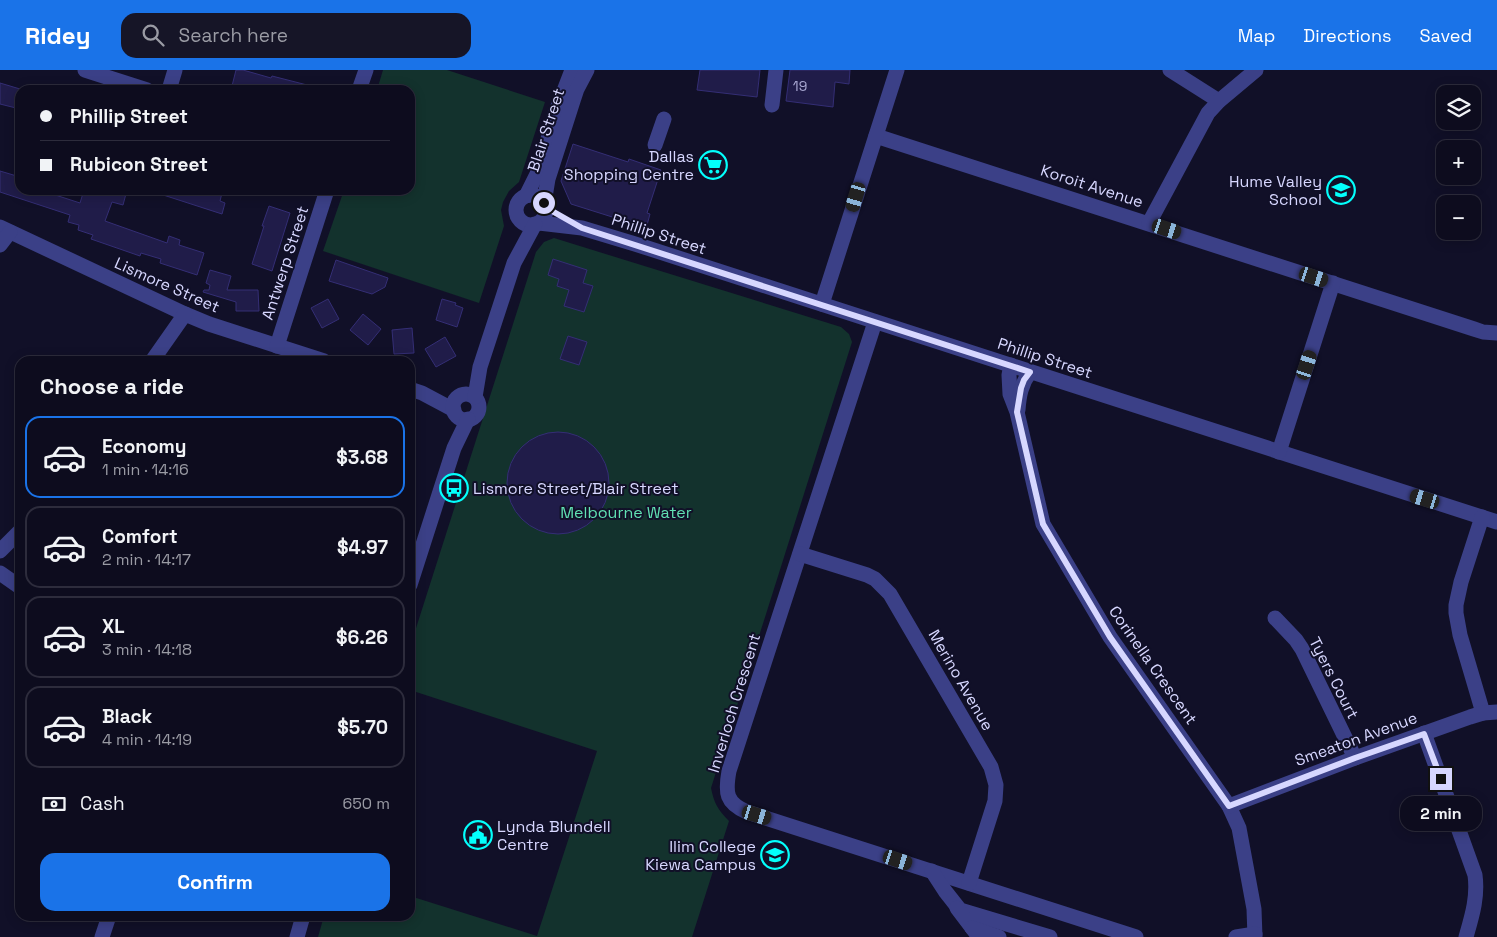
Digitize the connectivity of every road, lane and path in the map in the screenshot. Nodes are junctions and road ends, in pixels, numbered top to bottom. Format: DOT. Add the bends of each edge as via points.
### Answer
graph roads {
  1 [pos="84,70"];
  2 [pos="175,70"];
  3 [pos="366,70"];
  4 [pos="572,70"];
  5 [pos="587,70"];
  6 [pos="776,70"];
  7 [pos="897,70"];
  8 [pos="1170,70"];
  9 [pos="1256,70"];
  10 [pos="131,85"];
  11 [pos="170,85"];
  12 [pos="361,85"];
  13 [pos="1219,101"];
  14 [pos="772,105"];
  15 [pos="664,119"];
  16 [pos="876,136"];
  17 [pos="655,145"];
  18 [pos="325,195"];
  19 [pos="526,196"];
  20 [pos="544,205"];
  21 [pos="519,219"];
  22 [pos="1149,223"];
  23 [pos="537,224"];
  24 [pos="582,228"];
  25 [pos="5,230"];
  26 [pos="0,245"];
  27 [pos="514,263"];
  28 [pos="1333,283"];
  29 [pos="822,304"];
  30 [pos="184,314"];
  31 [pos="874,322"];
  32 [pos="1497,333"];
  33 [pos="277,346"];
  34 [pos="155,356"];
  35 [pos="308,356"];
  36 [pos="1011,365"];
  37 [pos="1030,372"];
  38 [pos="416,391"];
  39 [pos="462,405"];
  40 [pos="1017,412"];
  41 [pos="1279,452"];
  42 [pos="1482,517"];
  43 [pos="1497,522"];
  44 [pos="15,536"];
  45 [pos="0,551"];
  46 [pos="800,554"];
  47 [pos="415,569"];
  48 [pos="0,573"];
  49 [pos="15,584"];
  50 [pos="1275,618"];
  51 [pos="1490,712"];
  52 [pos="1424,734"];
  53 [pos="1355,758"];
  54 [pos="1229,806"];
  55 [pos="932,871"];
  56 [pos="969,883"];
  57 [pos="957,907"];
  58 [pos="107,921"];
  59 [pos="302,921"];
  60 [pos="976,933"];
  61 [pos="1255,935"];
  62 [pos="102,937"];
  63 [pos="297,937"];
  64 [pos="999,937"];
  65 [pos="1050,937"];
  66 [pos="1136,937"];
  67 [pos="1236,937"];
  68 [pos="1466,937"];
  1 -- 10 [label="street"];
  2 -- 11 [label="street"];
  3 -- 12 [label="street"];
  4 -- 19 [label="street, Blair Street" via="554,116 540,168"];
  5 -- 20 [label="street, Blair Street" via="577,89 548,179"];
  6 -- 14 [label="street"];
  7 -- 16 [label="street"];
  8 -- 13 [label="street"];
  9 -- 13 [label="street"];
  13 -- 22 [label="street" via="1196,133"];
  15 -- 17 [label="street"];
  16 -- 22 [label="street, Koroit Avenue"];
  16 -- 29 [label="street"];
  18 -- 33 [label="street, Antwerp Street"];
  19 -- 20 [label="street" via="536,196"];
  19 -- 21 [label="street" via="516,206"];
  20 -- 23 [label="street" via="545,216"];
  20 -- 24 [label="street, Phillip Street"];
  21 -- 23 [label="street" via="526,224"];
  21 -- 27 [label="street"];
  22 -- 28 [label="street, Koroit Avenue"];
  23 -- 24 [label="street, Phillip Street"];
  23 -- 27 [label="street"];
  24 -- 29 [label="street, Phillip Street"];
  25 -- 26 [label="street"];
  25 -- 30 [label="street, Lismore Street"];
  27 -- 39 [label="street" via="480,367"];
  28 -- 32 [label="street, Koroit Avenue" via="1483,332"];
  28 -- 41 [label="street"];
  29 -- 31 [label="street, Phillip Street"];
  30 -- 33 [label="street, Lismore Street"];
  30 -- 34 [label="street"];
  31 -- 36 [label="street, Phillip Street"];
  31 -- 46 [label="street, Inverloch Crescent"];
  33 -- 35 [label="street, Lismore Street"];
  36 -- 37 [label="street, Phillip Street"];
  36 -- 40 [label="street, Corinella Crescent" via="1008,384"];
  37 -- 40 [label="street, Corinella Crescent" via="1021,388"];
  37 -- 41 [label="street, Phillip Street"];
  38 -- 39 [label="street"];
  39 -- 47 [label="street" via="454,448"];
  40 -- 54 [label="street, Corinella Crescent" via="1043,524 1110,637"];
  41 -- 42 [label="street, Phillip Street"];
  42 -- 43 [label="street, Phillip Street"];
  42 -- 51 [label="street" via="1461,582 1456,613 1460,635"];
  44 -- 45 [label="street"];
  46 -- 55 [label="street, Inverloch Crescent" via="729,771 728,798 747,812"];
  46 -- 56 [label="street, Merino Avenue" via="867,575 886,590 991,767 996,785 995,801"];
  48 -- 49 [label="street"];
  50 -- 53 [label="street, Tyers Court" via="1302,649"];
  51 -- 52 [label="street, Smeaton Avenue"];
  52 -- 53 [label="street, Smeaton Avenue"];
  52 -- 68 [label="street" via="1475,875 1476,900"];
  53 -- 54 [label="street, Smeaton Avenue"];
  54 -- 61 [label="street, Corinella Crescent" via="1239,828 1254,909"];
  55 -- 56 [label="street, Inverloch Crescent"];
  55 -- 57 [label="street"];
  56 -- 66 [label="street, Inverloch Crescent"];
  57 -- 60 [label="street"];
  57 -- 65 [label="street"];
  58 -- 62 [label="street"];
  59 -- 63 [label="street"];
  60 -- 64 [label="street"];
  61 -- 67 [label="street"];
}
